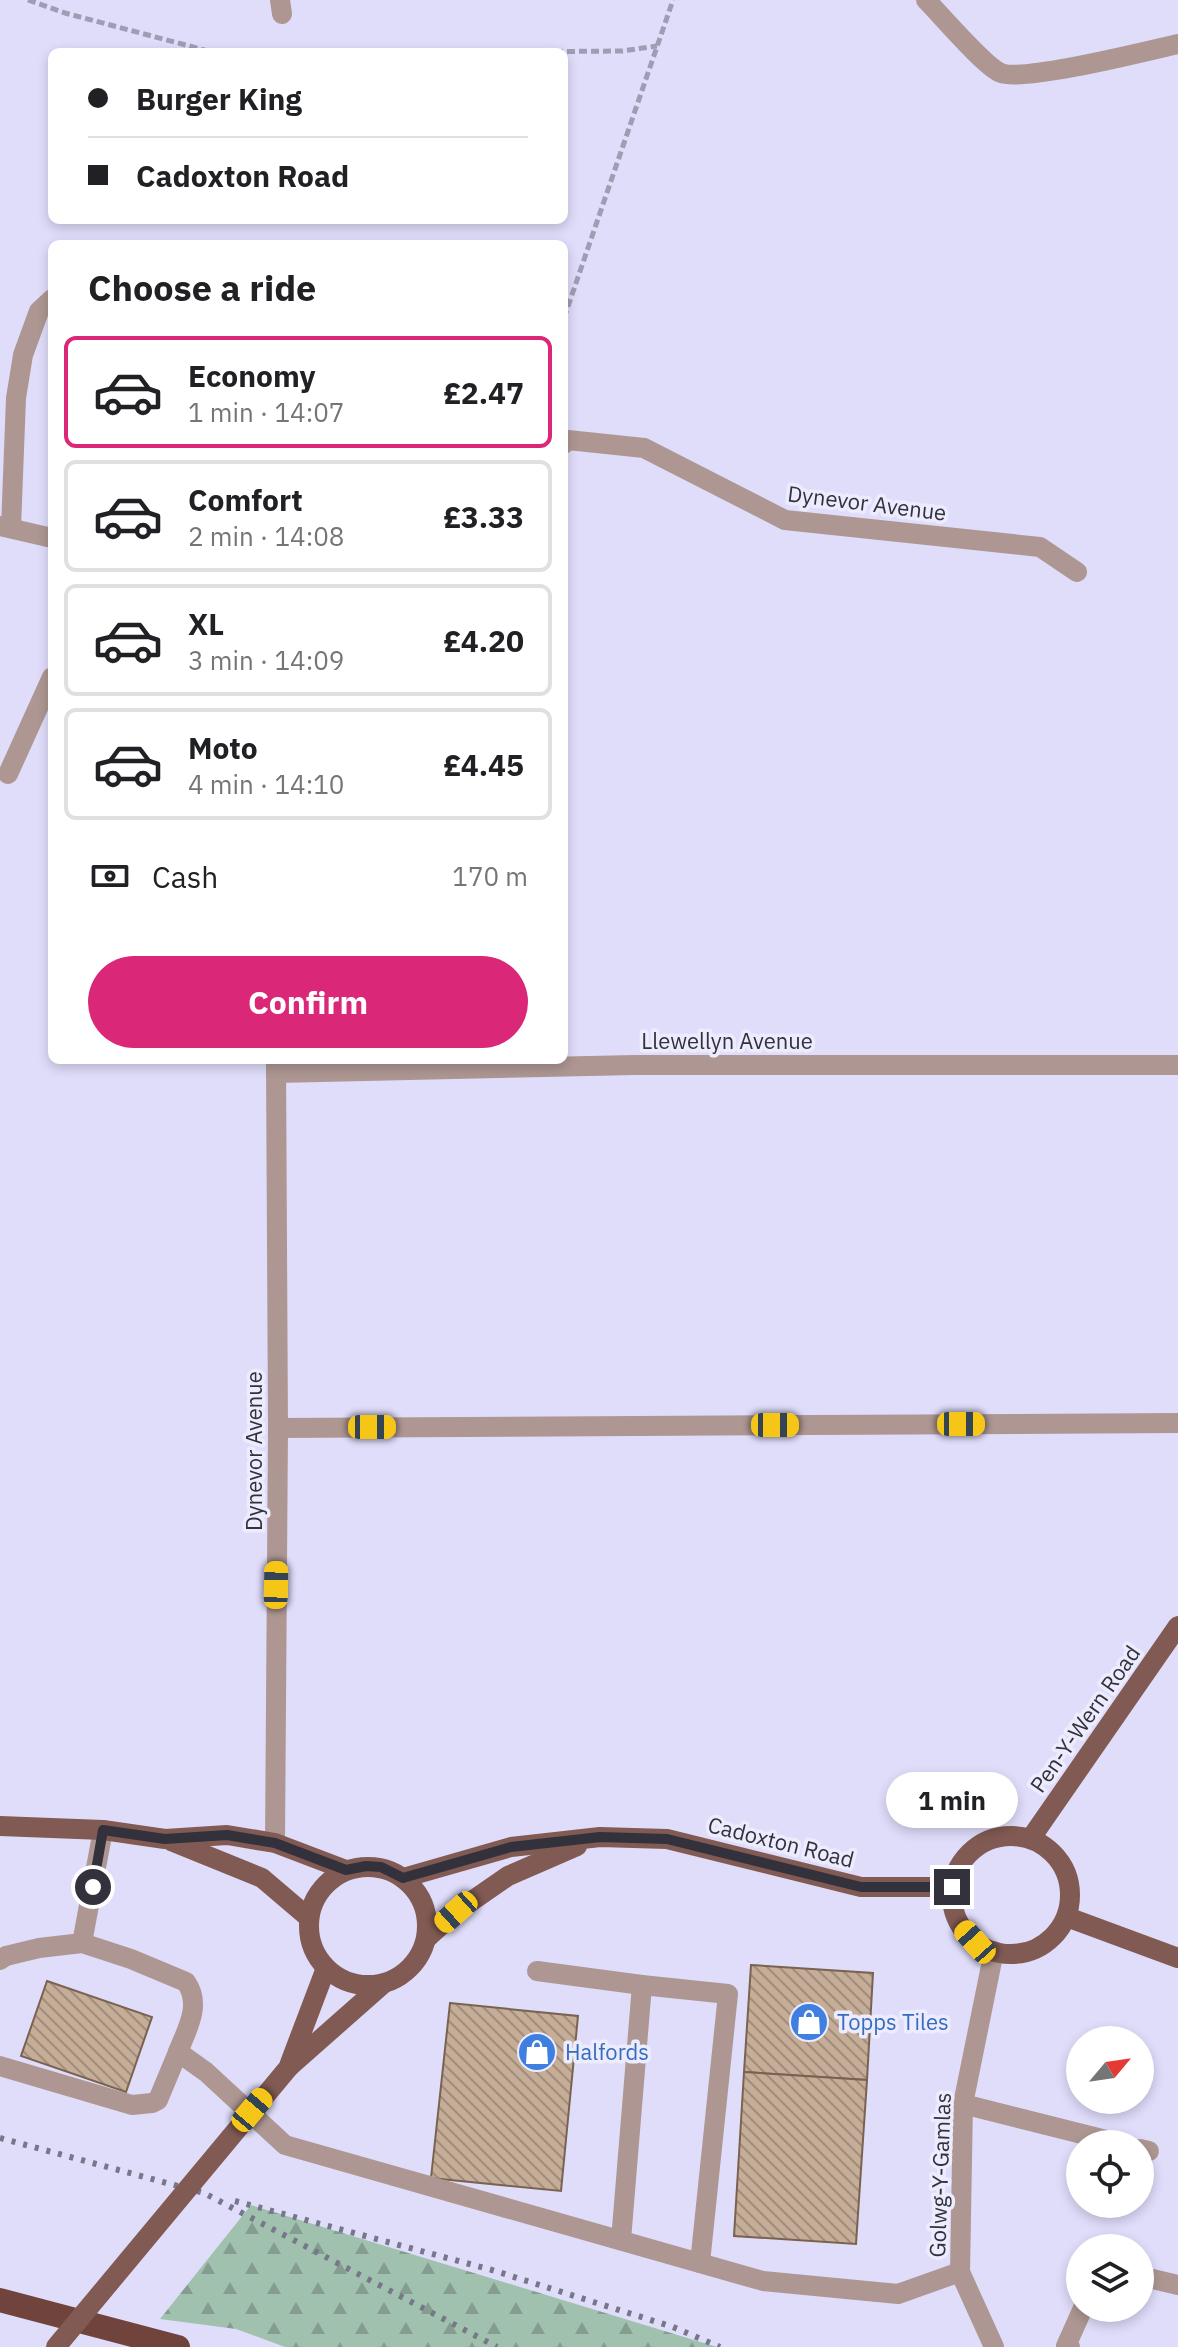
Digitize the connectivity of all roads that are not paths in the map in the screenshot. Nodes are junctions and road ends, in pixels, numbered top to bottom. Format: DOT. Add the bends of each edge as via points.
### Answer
graph roads {
  1 [pos="926,0"];
  2 [pos="1178,44"];
  3 [pos="48,303"];
  4 [pos="568,440"];
  5 [pos="5,527"];
  6 [pos="48,537"];
  7 [pos="1077,572"];
  8 [pos="48,686"];
  9 [pos="8,774"];
  10 [pos="1178,1065"];
  11 [pos="276,1066"];
  12 [pos="1178,1423"];
  13 [pos="278,1428"];
  14 [pos="1178,1626"];
  15 [pos="0,1826"];
  16 [pos="103,1830"];
  17 [pos="600,1837"];
  18 [pos="1031,1838"];
  19 [pos="165,1839"];
  20 [pos="275,1843"];
  21 [pos="346,1870"];
  22 [pos="403,1878"];
  23 [pos="952,1887"];
  24 [pos="1067,1917"];
  25 [pos="309,1918"];
  26 [pos="427,1938"];
  27 [pos="82,1943"];
  28 [pos="994,1951"];
  29 [pos="1178,1958"];
  30 [pos="0,1960"];
  31 [pos="326,1968"];
  32 [pos="537,1971"];
  33 [pos="383,1984"];
  34 [pos="642,1985"];
  35 [pos="178,2052"];
  36 [pos="0,2066"];
  37 [pos="289,2067"];
  38 [pos="963,2104"];
  39 [pos="1066,2130"];
  40 [pos="621,2240"];
  41 [pos="700,2263"];
  42 [pos="960,2272"];
  43 [pos="1154,2279"];
  44 [pos="1178,2285"];
  45 [pos="0,2300"];
  46 [pos="1077,2322"];
  47 [pos="56,2347"];
  48 [pos="178,2347"];
  49 [pos="994,2347"];
  50 [pos="1070,2347"];
  1 -- 2 [label="street" via="1001,73 1028,75"];
  3 -- 5 [label="street" via="39,311 23,355"];
  4 -- 7 [label="street, Dynevor Avenue" via="644,448 785,520 1040,547"];
  5 -- 6 [label="street"];
  8 -- 9 [label="street"];
  10 -- 11 [label="street, Llewellyn Avenue"];
  11 -- 13 [label="street, Dynevor Avenue"];
  12 -- 13 [label="street"];
  13 -- 20 [label="street, Dynevor Avenue"];
  14 -- 18 [label="main road, Pen-Y-Wern Road"];
  15 -- 16 [label="main road"];
  16 -- 19 [label="main road"];
  16 -- 27 [label="street"];
  17 -- 22 [label="main road, Cadoxton Road" via="511,1847"];
  17 -- 23 [label="main road, Cadoxton Road" via="667,1839 861,1887"];
  17 -- 26 [label="main road, Cadoxton Road" via="508,1876"];
  18 -- 23 [label="main road" via="988,1839 958,1867"];
  18 -- 24 [label="main road" via="1063,1864 1070,1884"];
  19 -- 20 [label="main road" via="227,1835"];
  19 -- 25 [label="main road" via="262,1878"];
  20 -- 21 [label="main road"];
  21 -- 22 [label="main road" via="381,1867"];
  21 -- 25 [label="main road" via="321,1889"];
  22 -- 26 [label="main road" via="424,1905"];
  23 -- 28 [label="main road" via="953,1910 961,1927"];
  24 -- 28 [label="main road" via="1039,1947 1019,1954"];
  24 -- 29 [label="main road"];
  25 -- 31 [label="main road" via="309,1937"];
  26 -- 33 [label="main road" via="412,1967"];
  27 -- 30 [label="street"];
  27 -- 35 [label="street" via="186,1982 194,2011"];
  28 -- 38 [label="street, Golwg-Y-Gamlas"];
  31 -- 33 [label="main road" via="363,1986"];
  31 -- 37 [label="main road"];
  32 -- 34 [label="street"];
  33 -- 37 [label="main road"];
  34 -- 40 [label="street"];
  34 -- 41 [label="street" via="728,1994"];
  35 -- 36 [label="street" via="158,2100 141,2105"];
  35 -- 40 [label="street" via="285,2145"];
  37 -- 47 [label="main road, bridge"];
  38 -- 39 [label="street"];
  38 -- 42 [label="street, Golwg-Y-Gamlas"];
  40 -- 41 [label="street"];
  41 -- 42 [label="street" via="763,2281 898,2294"];
  42 -- 49 [label="street, Golwg-Y-Gamlas"];
  43 -- 44 [label="street"];
  45 -- 48 [label="highway"];
  46 -- 50 [label="street" via="1066,2346"];
}
